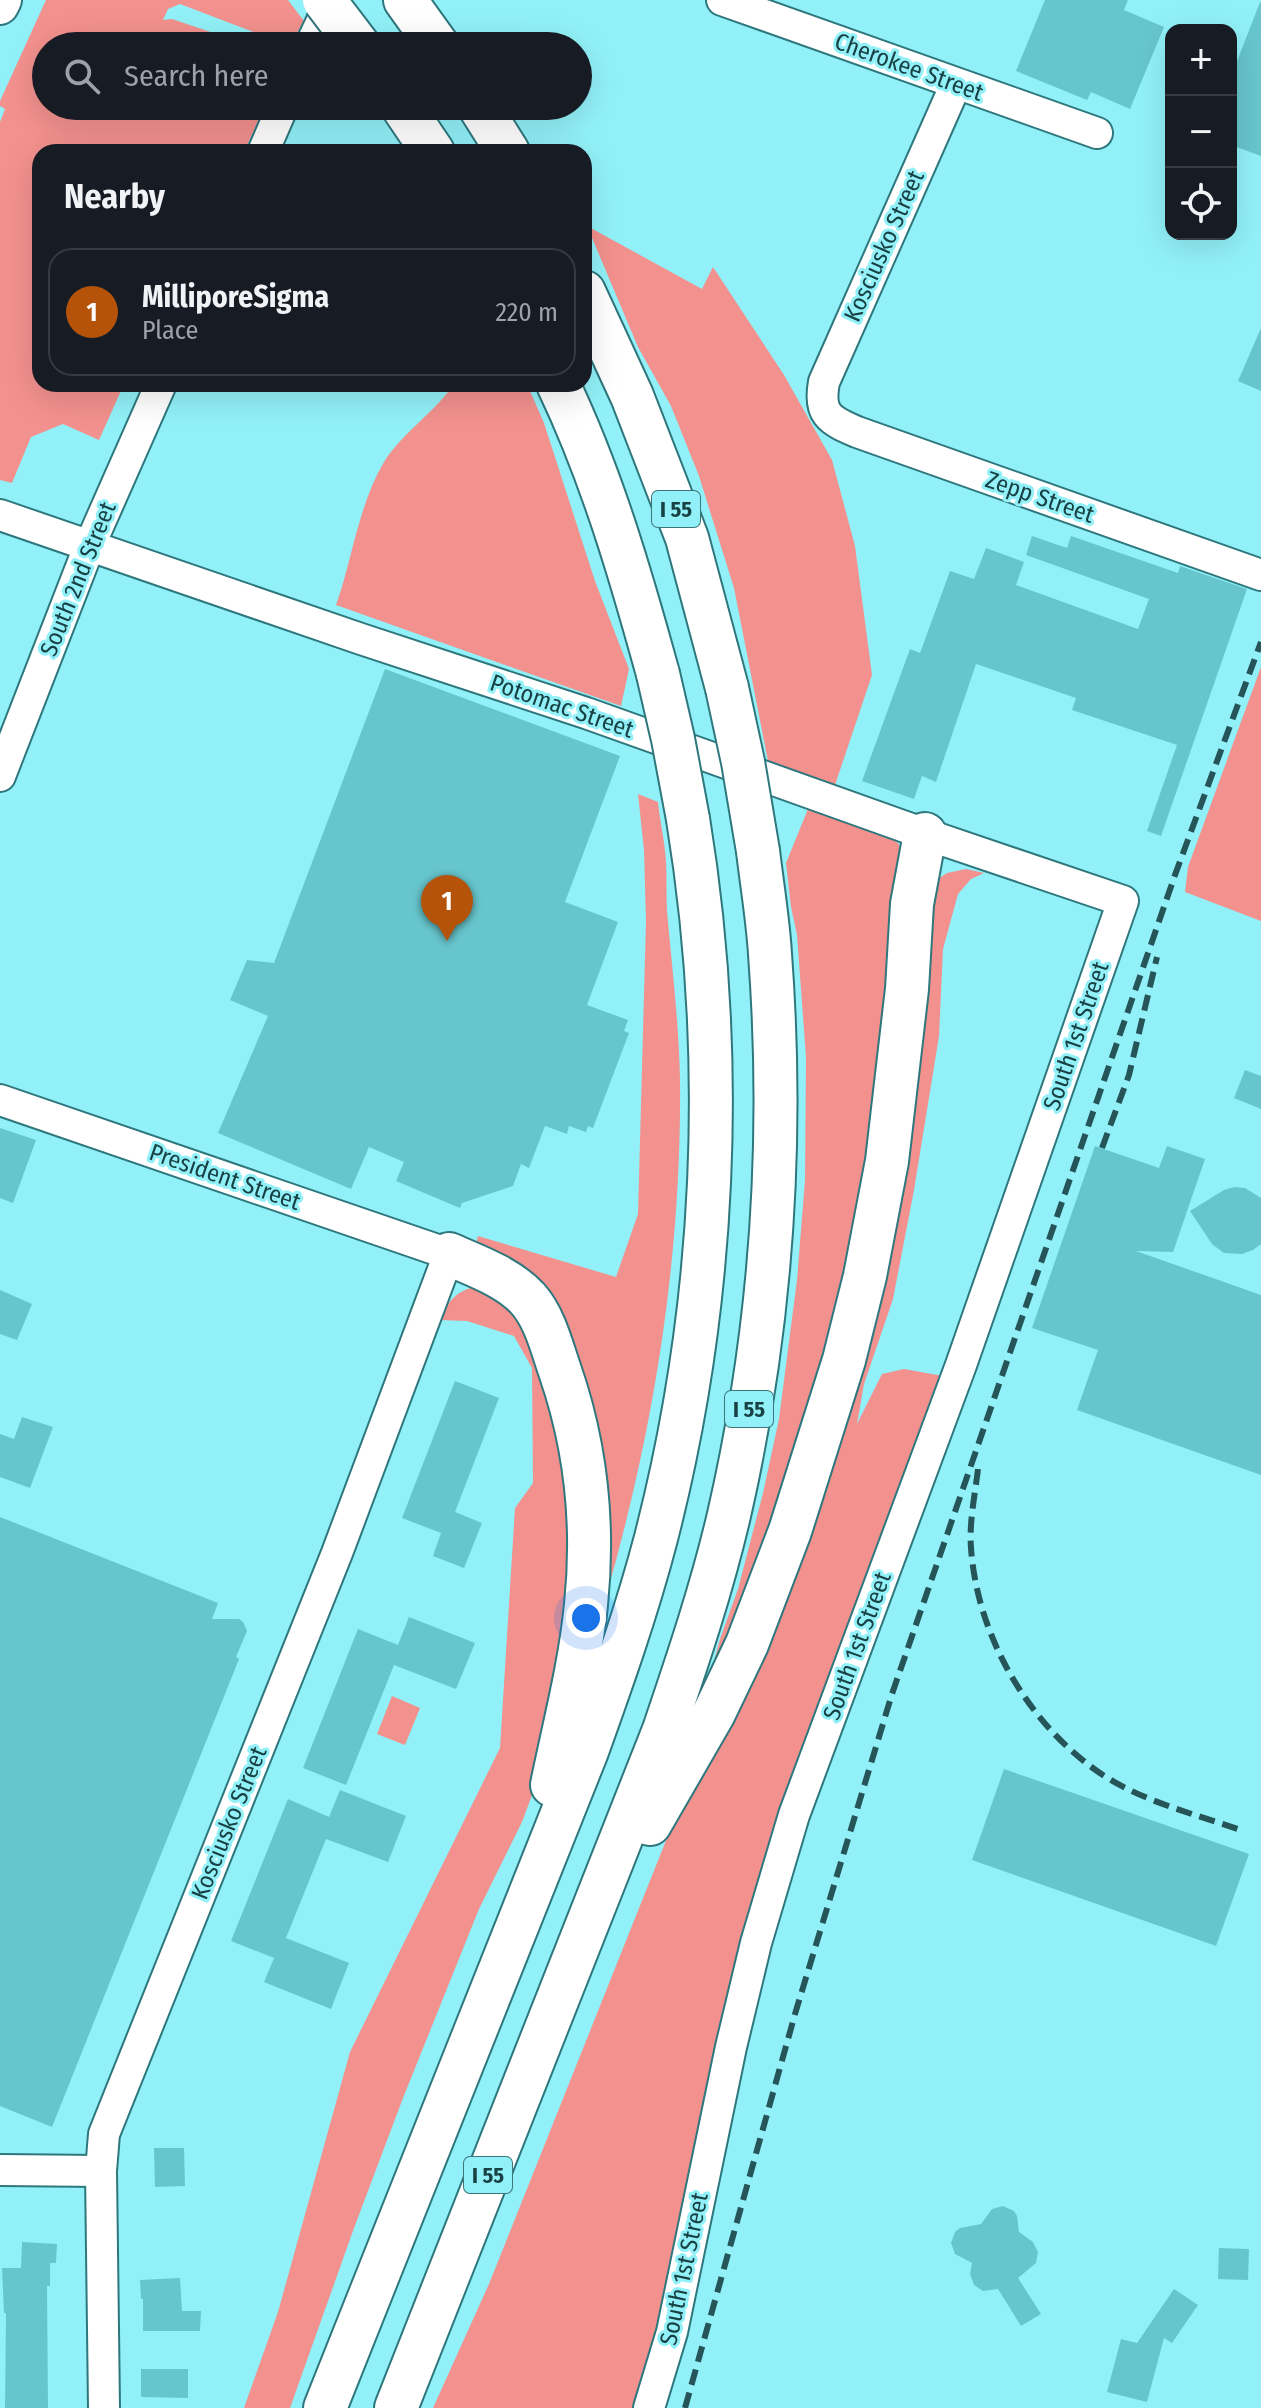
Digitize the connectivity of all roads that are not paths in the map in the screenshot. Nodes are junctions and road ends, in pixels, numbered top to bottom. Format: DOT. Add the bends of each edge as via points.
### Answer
graph roads {
  1 [pos="3,0"];
  2 [pos="324,0"];
  3 [pos="332,0"];
  4 [pos="405,0"];
  5 [pos="722,0"];
  6 [pos="0,6"];
  7 [pos="317,32"];
  8 [pos="348,32"];
  9 [pos="428,32"];
  10 [pos="956,84"];
  11 [pos="277,120"];
  12 [pos="411,120"];
  13 [pos="488,120"];
  14 [pos="1097,133"];
  15 [pos="266,144"];
  16 [pos="428,144"];
  17 [pos="503,144"];
  18 [pos="592,308"];
  19 [pos="157,392"];
  20 [pos="562,392"];
  21 [pos="824,411"];
  22 [pos="0,515"];
  23 [pos="89,547"];
  24 [pos="1261,575"];
  25 [pos="0,776"];
  26 [pos="925,834"];
  27 [pos="1123,901"];
  28 [pos="0,1100"];
  29 [pos="449,1254"];
  30 [pos="530,1894"];
  31 [pos="581,1942"];
  32 [pos="0,2170"];
  33 [pos="101,2171"];
  34 [pos="104,2408"];
  35 [pos="325,2408"];
  36 [pos="396,2408"];
  37 [pos="649,2408"];
  1 -- 6 [label="main road"];
  2 -- 8 [label="highway, bridge"];
  3 -- 7 [label="street"];
  4 -- 9 [label="highway"];
  5 -- 10 [label="street, Cherokee Street"];
  10 -- 14 [label="street, Cherokee Street"];
  10 -- 21 [label="street, Kosciusko Street" via="824,382"];
  11 -- 15 [label="street"];
  12 -- 16 [label="highway"];
  13 -- 17 [label="highway"];
  18 -- 31 [label="highway, I 55, bridge" via="687,538 743,762 770,952 775,1175 751,1402 729,1514 664,1730"];
  19 -- 23 [label="street, South 2nd Street"];
  20 -- 30 [label="highway, I 55, bridge" via="637,596 673,739 698,879 711,1098 708,1212 681,1430 656,1539 611,1684"];
  21 -- 24 [label="street, Zepp Street" via="857,432"];
  22 -- 23 [label="street, Potomac Street"];
  23 -- 25 [label="street, South 2nd Street"];
  23 -- 26 [label="street, Potomac Street" via="586,713"];
  26 -- 27 [label="street, Potomac Street"];
  26 -- 31 [label="highway" via="912,904 887,1161 844,1360 790,1531 747,1644 714,1713"];
  27 -- 37 [label="street, South 1st Street" via="961,1365 794,1815 756,1943 672,2332"];
  28 -- 29 [label="street, President Street"];
  29 -- 30 [label="highway" via="506,1281 530,1301 567,1393 586,1485 586,1608"];
  29 -- 33 [label="street, Kosciusko Street" via="337,1553 104,2134"];
  30 -- 35 [label="highway, I 55"];
  31 -- 36 [label="highway, I 55"];
  32 -- 33 [label="street"];
  33 -- 34 [label="street, Kosciusko Street"];
}
